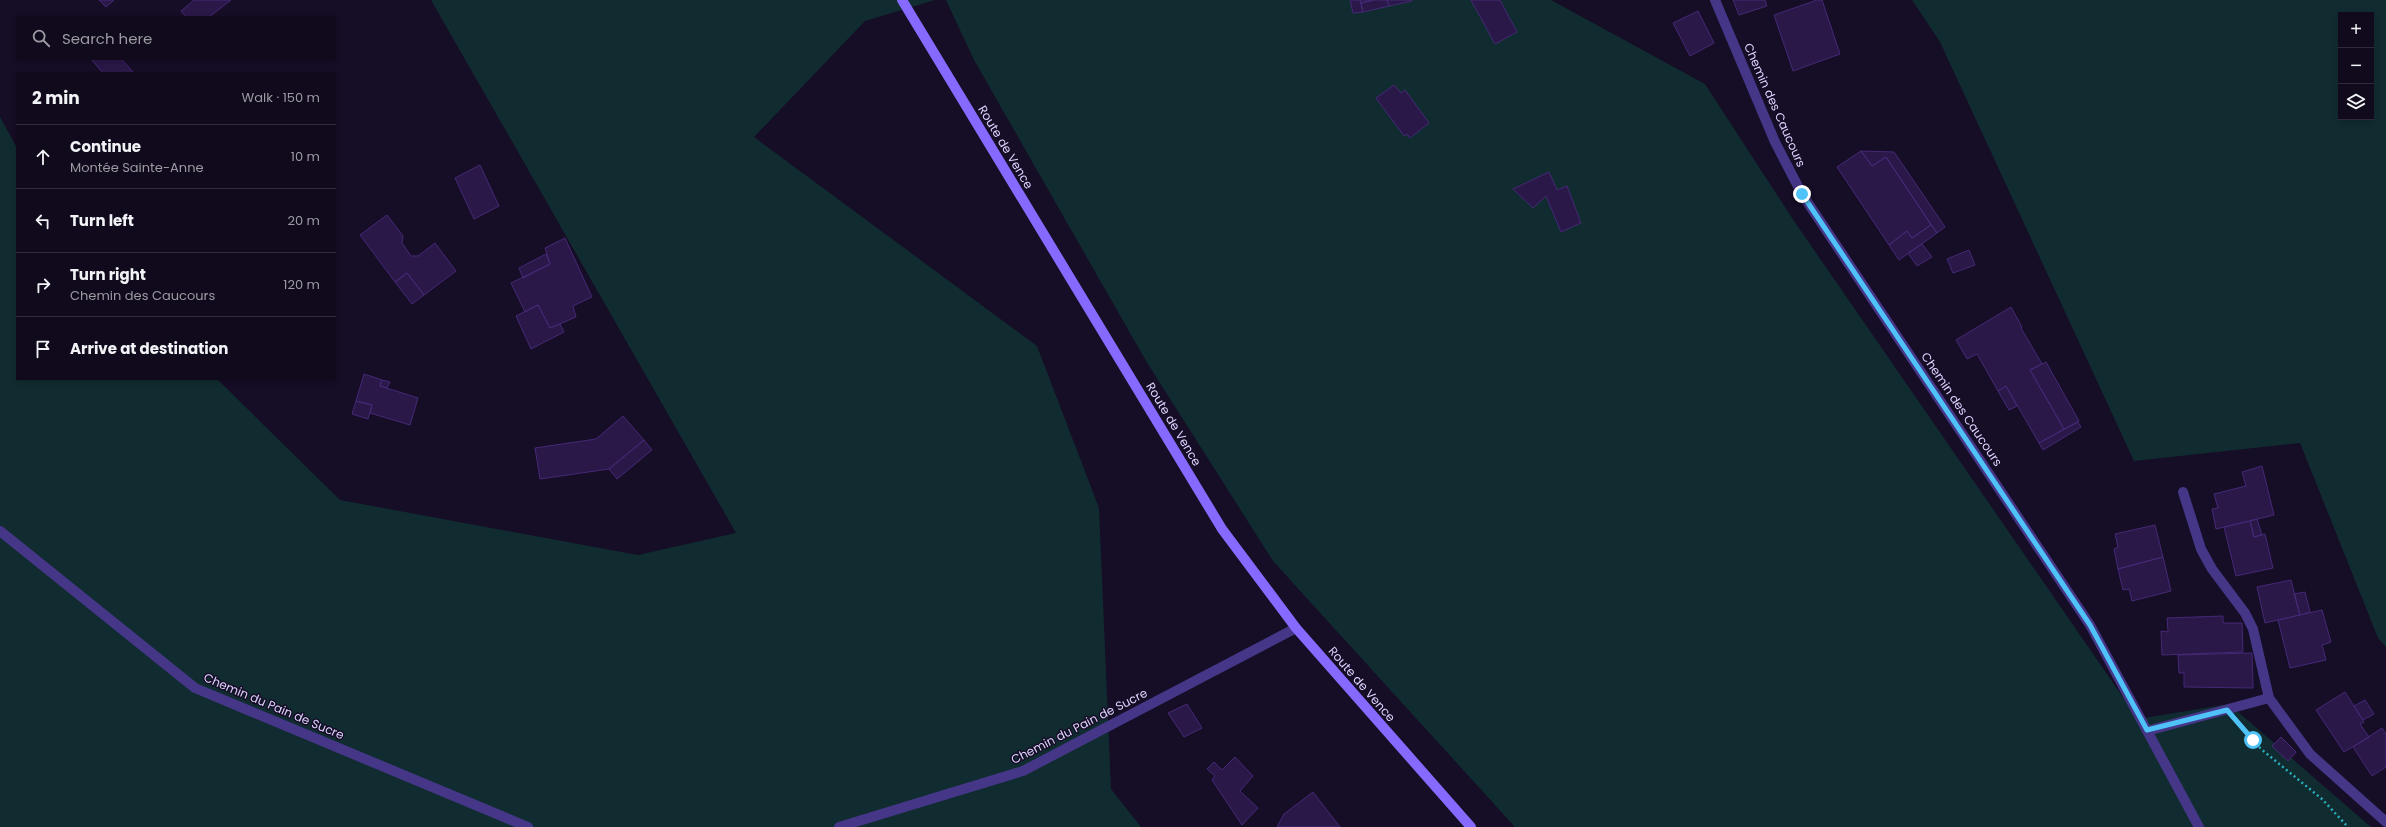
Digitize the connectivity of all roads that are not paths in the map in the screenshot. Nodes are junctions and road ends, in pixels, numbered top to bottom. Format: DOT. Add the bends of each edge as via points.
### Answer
graph roads {
  1 [pos="902,0"];
  2 [pos="1715,0"];
  3 [pos="2183,492"];
  4 [pos="0,531"];
  5 [pos="1296,628"];
  6 [pos="2269,698"];
  7 [pos="2147,730"];
  8 [pos="2386,822"];
  9 [pos="528,827"];
  10 [pos="839,827"];
  11 [pos="1471,827"];
  12 [pos="2199,827"];
  1 -- 5 [label="main road, Route de Vence" via="1222,529"];
  2 -- 7 [label="street, Chemin des Caucours" via="1775,142 1802,194 2090,625"];
  3 -- 6 [label="street" via="2201,549 2212,569 2245,613 2253,629"];
  4 -- 9 [label="street, Chemin du Pain de Sucre" via="195,688"];
  5 -- 10 [label="street, Chemin du Pain de Sucre" via="1023,771"];
  5 -- 11 [label="main road, Route de Vence"];
  6 -- 7 [label="street"];
  6 -- 8 [label="street" via="2310,754"];
  7 -- 12 [label="street, Chemin des Caucours"];
}
